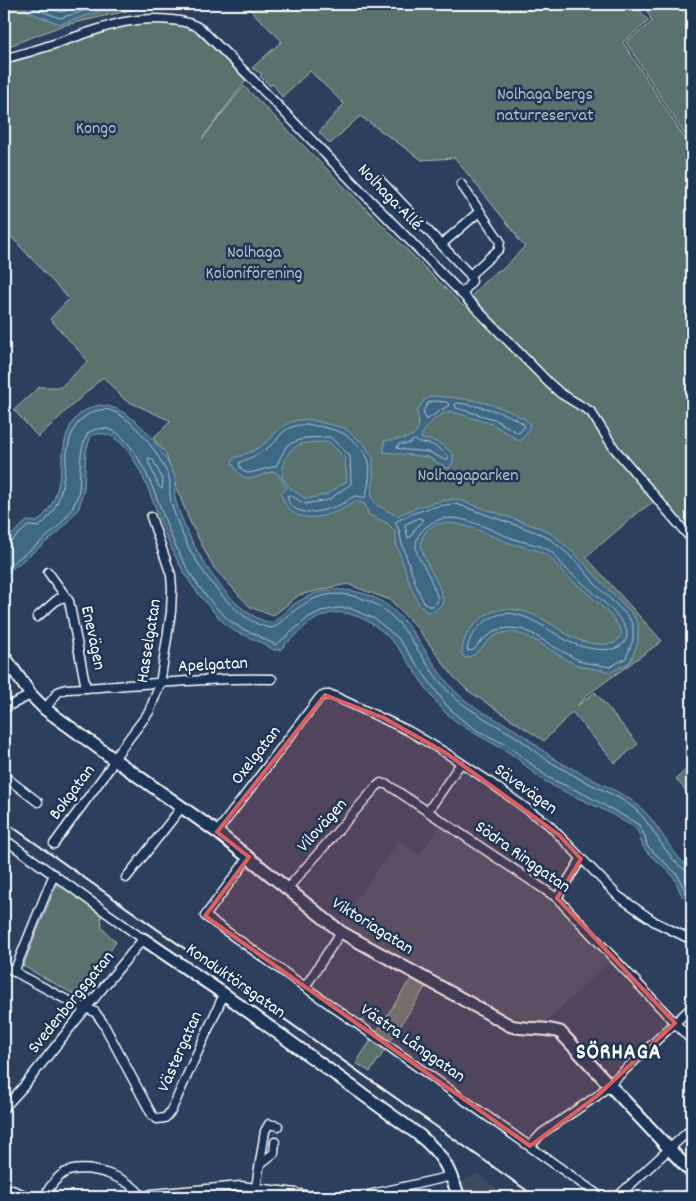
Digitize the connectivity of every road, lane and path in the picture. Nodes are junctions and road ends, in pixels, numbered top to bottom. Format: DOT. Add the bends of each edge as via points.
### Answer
graph roads {
  1 [pos="4,59"];
  2 [pos="379,179"];
  3 [pos="461,184"];
  4 [pos="480,211"];
  5 [pos="442,244"];
  6 [pos="470,275"];
  7 [pos="462,294"];
  8 [pos="152,517"];
  9 [pos="692,540"];
  10 [pos="48,572"];
  11 [pos="66,597"];
  12 [pos="37,617"];
  13 [pos="4,656"];
  14 [pos="272,679"];
  15 [pos="160,684"];
  16 [pos="86,688"];
  17 [pos="31,695"];
  18 [pos="320,697"];
  19 [pos="4,708"];
  20 [pos="45,709"];
  21 [pos="115,760"];
  22 [pos="461,763"];
  23 [pos="4,776"];
  24 [pos="381,783"];
  25 [pos="38,802"];
  26 [pos="182,807"];
  27 [pos="428,811"];
  28 [pos="217,832"];
  29 [pos="5,841"];
  30 [pos="54,844"];
  31 [pos="249,857"];
  32 [pos="581,859"];
  33 [pos="54,874"];
  34 [pos="126,878"];
  35 [pos="287,889"];
  36 [pos="557,898"];
  37 [pos="341,932"];
  38 [pos="143,939"];
  39 [pos="692,940"];
  40 [pos="4,966"];
  41 [pos="14,972"];
  42 [pos="305,986"];
  43 [pos="224,994"];
  44 [pos="692,1007"];
  45 [pos="85,1009"];
  46 [pos="675,1023"];
  47 [pos="692,1041"];
  48 [pos="610,1084"];
  49 [pos="4,1108"];
  50 [pos="278,1126"];
  51 [pos="692,1128"];
  52 [pos="275,1142"];
  53 [pos="530,1146"];
  54 [pos="670,1149"];
  55 [pos="260,1164"];
  56 [pos="692,1173"];
  57 [pos="452,1176"];
  58 [pos="4,1187"];
  59 [pos="256,1187"];
  60 [pos="30,1197"];
  61 [pos="44,1197"];
  62 [pos="143,1197"];
  63 [pos="314,1197"];
  64 [pos="359,1197"];
  65 [pos="459,1197"];
  66 [pos="601,1197"];
  67 [pos="617,1197"];
  1 -- 7 [label="street, Nolhaga Allé" via="124,21 151,18 194,24"];
  2 -- 5 [label="street"];
  3 -- 4 [label="street"];
  4 -- 5 [label="street"];
  4 -- 6 [label="street" via="500,241 499,249"];
  5 -- 6 [label="street"];
  6 -- 7 [label="street" via="472,282"];
  7 -- 9 [label="street, Nolhaga Allé" via="549,383 591,412 620,455"];
  8 -- 15 [label="street, Hasselgatan" via="171,575 172,589"];
  10 -- 11 [label="street, Enevägen"];
  11 -- 12 [label="street" via="58,599"];
  11 -- 16 [label="street, Enevägen"];
  13 -- 17 [label="street, Viktoriagatan"];
  14 -- 15 [label="street, Apelgatan" via="212,679"];
  15 -- 16 [label="street, Apelgatan"];
  15 -- 21 [label="street, Hasselgatan" via="149,712"];
  16 -- 20 [label="street, Apelgatan" via="58,692"];
  17 -- 19 [label="street"];
  17 -- 20 [label="street, Viktoriagatan"];
  18 -- 22 [label="street, Sävevägen" via="332,695 384,718"];
  18 -- 28 [label="street, Oxelgatan"];
  20 -- 21 [label="street, Viktoriagatan"];
  21 -- 26 [label="street, Viktoriagatan"];
  21 -- 30 [label="street, Bokgatan"];
  22 -- 27 [label="street"];
  22 -- 32 [label="street, Sävevägen" via="548,824"];
  23 -- 25 [label="street"];
  24 -- 27 [label="street, Södra Ringgatan"];
  24 -- 35 [label="street, Vilovägen"];
  26 -- 28 [label="street, Viktoriagatan"];
  26 -- 34 [label="street"];
  27 -- 36 [label="street, Södra Ringgatan"];
  28 -- 31 [label="street, Viktoriagatan"];
  29 -- 33 [label="street, Konduktörsgatan"];
  31 -- 35 [label="street, Viktoriagatan"];
  31 -- 42 [label="street, Västra Långgatan" via="205,916"];
  32 -- 36 [label="street"];
  32 -- 39 [label="street, Sävevägen" via="642,915"];
  33 -- 38 [label="street, Konduktörsgatan"];
  33 -- 41 [label="street"];
  35 -- 37 [label="street, Viktoriagatan"];
  36 -- 46 [label="street, Södra Ringgatan"];
  37 -- 42 [label="street"];
  37 -- 48 [label="street, Viktoriagatan" via="504,1023 560,1032"];
  38 -- 43 [label="street, Konduktörsgatan"];
  38 -- 45 [label="street, Svedenborgsgatan"];
  40 -- 41 [label="street"];
  41 -- 45 [label="street"];
  42 -- 53 [label="street, Västra Långgatan"];
  43 -- 45 [label="street, Västergatan" via="170,1111 162,1119 152,1115 103,1023 95,1012"];
  43 -- 57 [label="street, Konduktörsgatan" via="419,1135 443,1158"];
  44 -- 46 [label="street"];
  45 -- 49 [label="street, Svedenborgsgatan"];
  46 -- 47 [label="street, Södra Ringgatan"];
  46 -- 48 [label="street"];
  48 -- 53 [label="street" via="598,1096 542,1133"];
  48 -- 54 [label="street, Viktoriagatan"];
  50 -- 55 [label="street" via="269,1124 265,1131"];
  51 -- 54 [label="street"];
  52 -- 55 [label="street" via="274,1153"];
  53 -- 66 [label="street, Västra Långgatan"];
  54 -- 56 [label="street, Viktoriagatan"];
  54 -- 67 [label="street"];
  55 -- 59 [label="street"];
  57 -- 64 [label="street"];
  57 -- 65 [label="street, Konduktörsgatan"];
  58 -- 60 [label="street"];
  59 -- 62 [label="street" via="213,1188"];
  59 -- 63 [label="street"];
  61 -- 62 [label="street" via="58,1178 78,1170 116,1176"];
}
